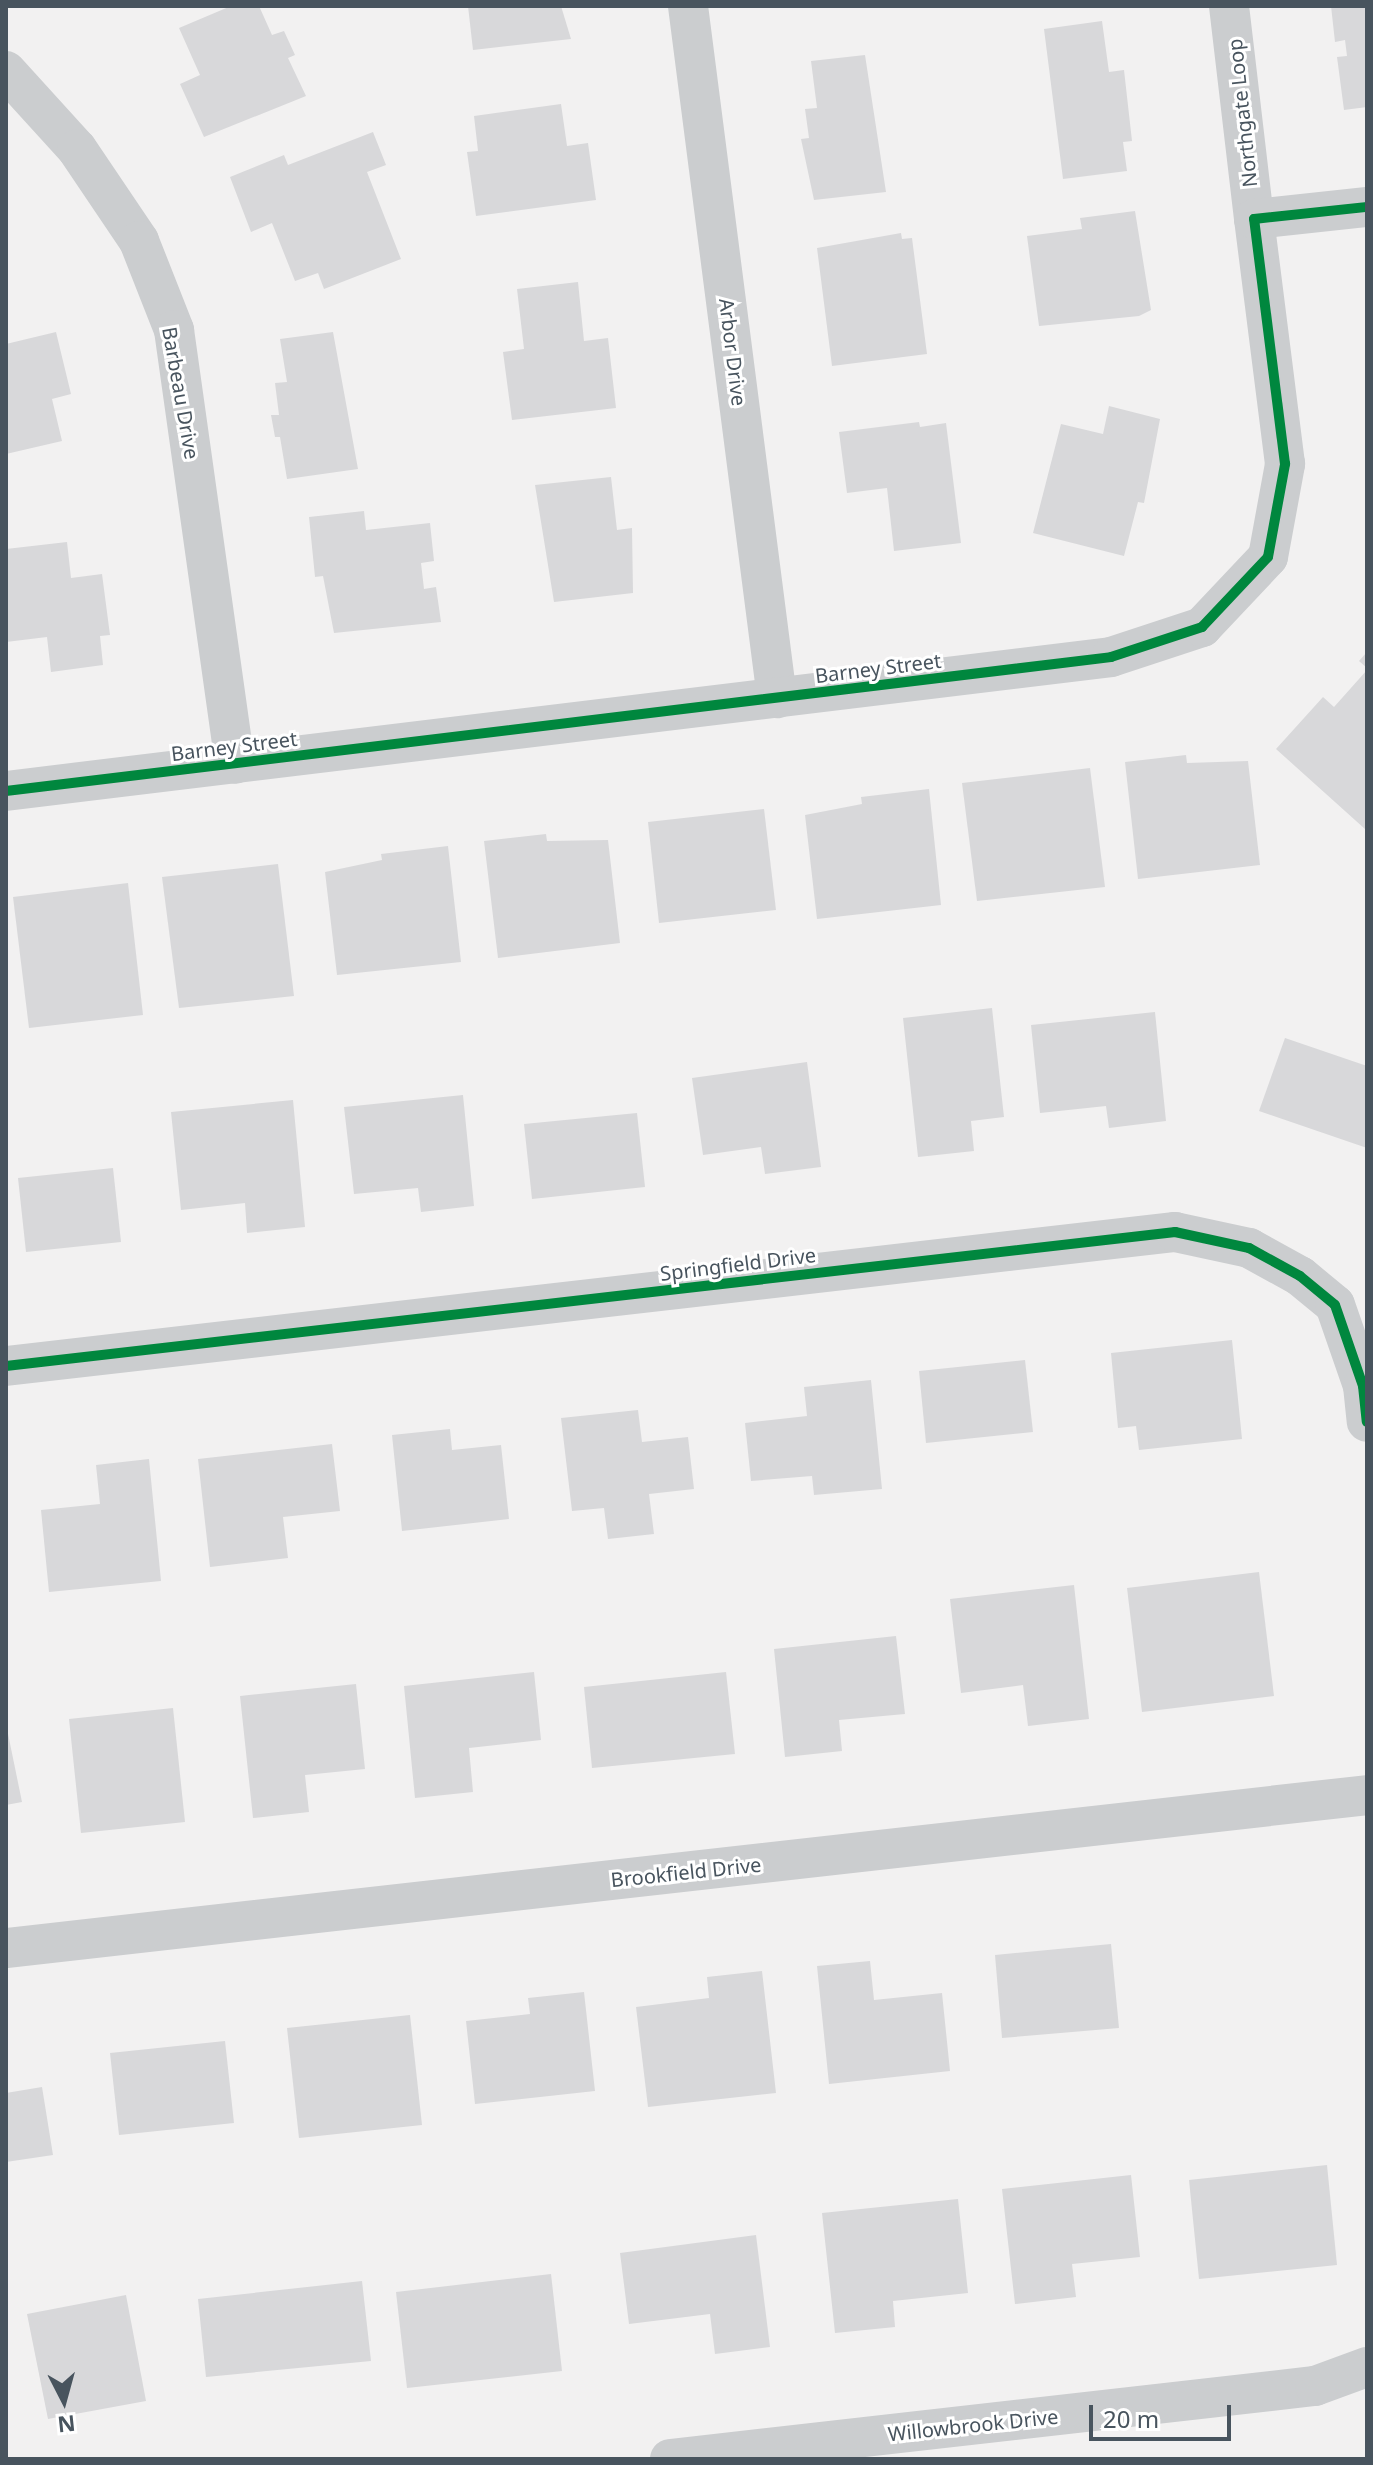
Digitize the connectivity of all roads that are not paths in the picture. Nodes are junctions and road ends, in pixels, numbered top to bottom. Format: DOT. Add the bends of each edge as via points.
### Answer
graph roads {
  1 [pos="688,6"];
  2 [pos="1229,6"];
  3 [pos="6,71"];
  4 [pos="1367,207"];
  5 [pos="1254,219"];
  6 [pos="777,698"];
  7 [pos="235,764"];
  8 [pos="6,791"];
  9 [pos="6,1366"];
  10 [pos="1367,1422"];
  11 [pos="1367,1795"];
  12 [pos="6,1948"];
  13 [pos="1367,2367"];
  14 [pos="670,2459"];
  1 -- 6 [label="street, Arbor Drive"];
  2 -- 5 [label="street, Northgate Loop"];
  3 -- 7 [label="street, Barbeau Drive" via="77,149 139,241 174,330"];
  4 -- 5 [label="street"];
  5 -- 6 [label="street, Barney Street" via="1285,464 1268,557 1202,627 1111,657"];
  6 -- 7 [label="street, Barney Street"];
  7 -- 8 [label="street, Barney Street"];
  9 -- 10 [label="street, Springfield Drive" via="1175,1232 1249,1248 1300,1276 1335,1305 1363,1386"];
  11 -- 12 [label="street, Brookfield Drive"];
  13 -- 14 [label="street, Willowbrook Drive" via="1315,2386"];
}
